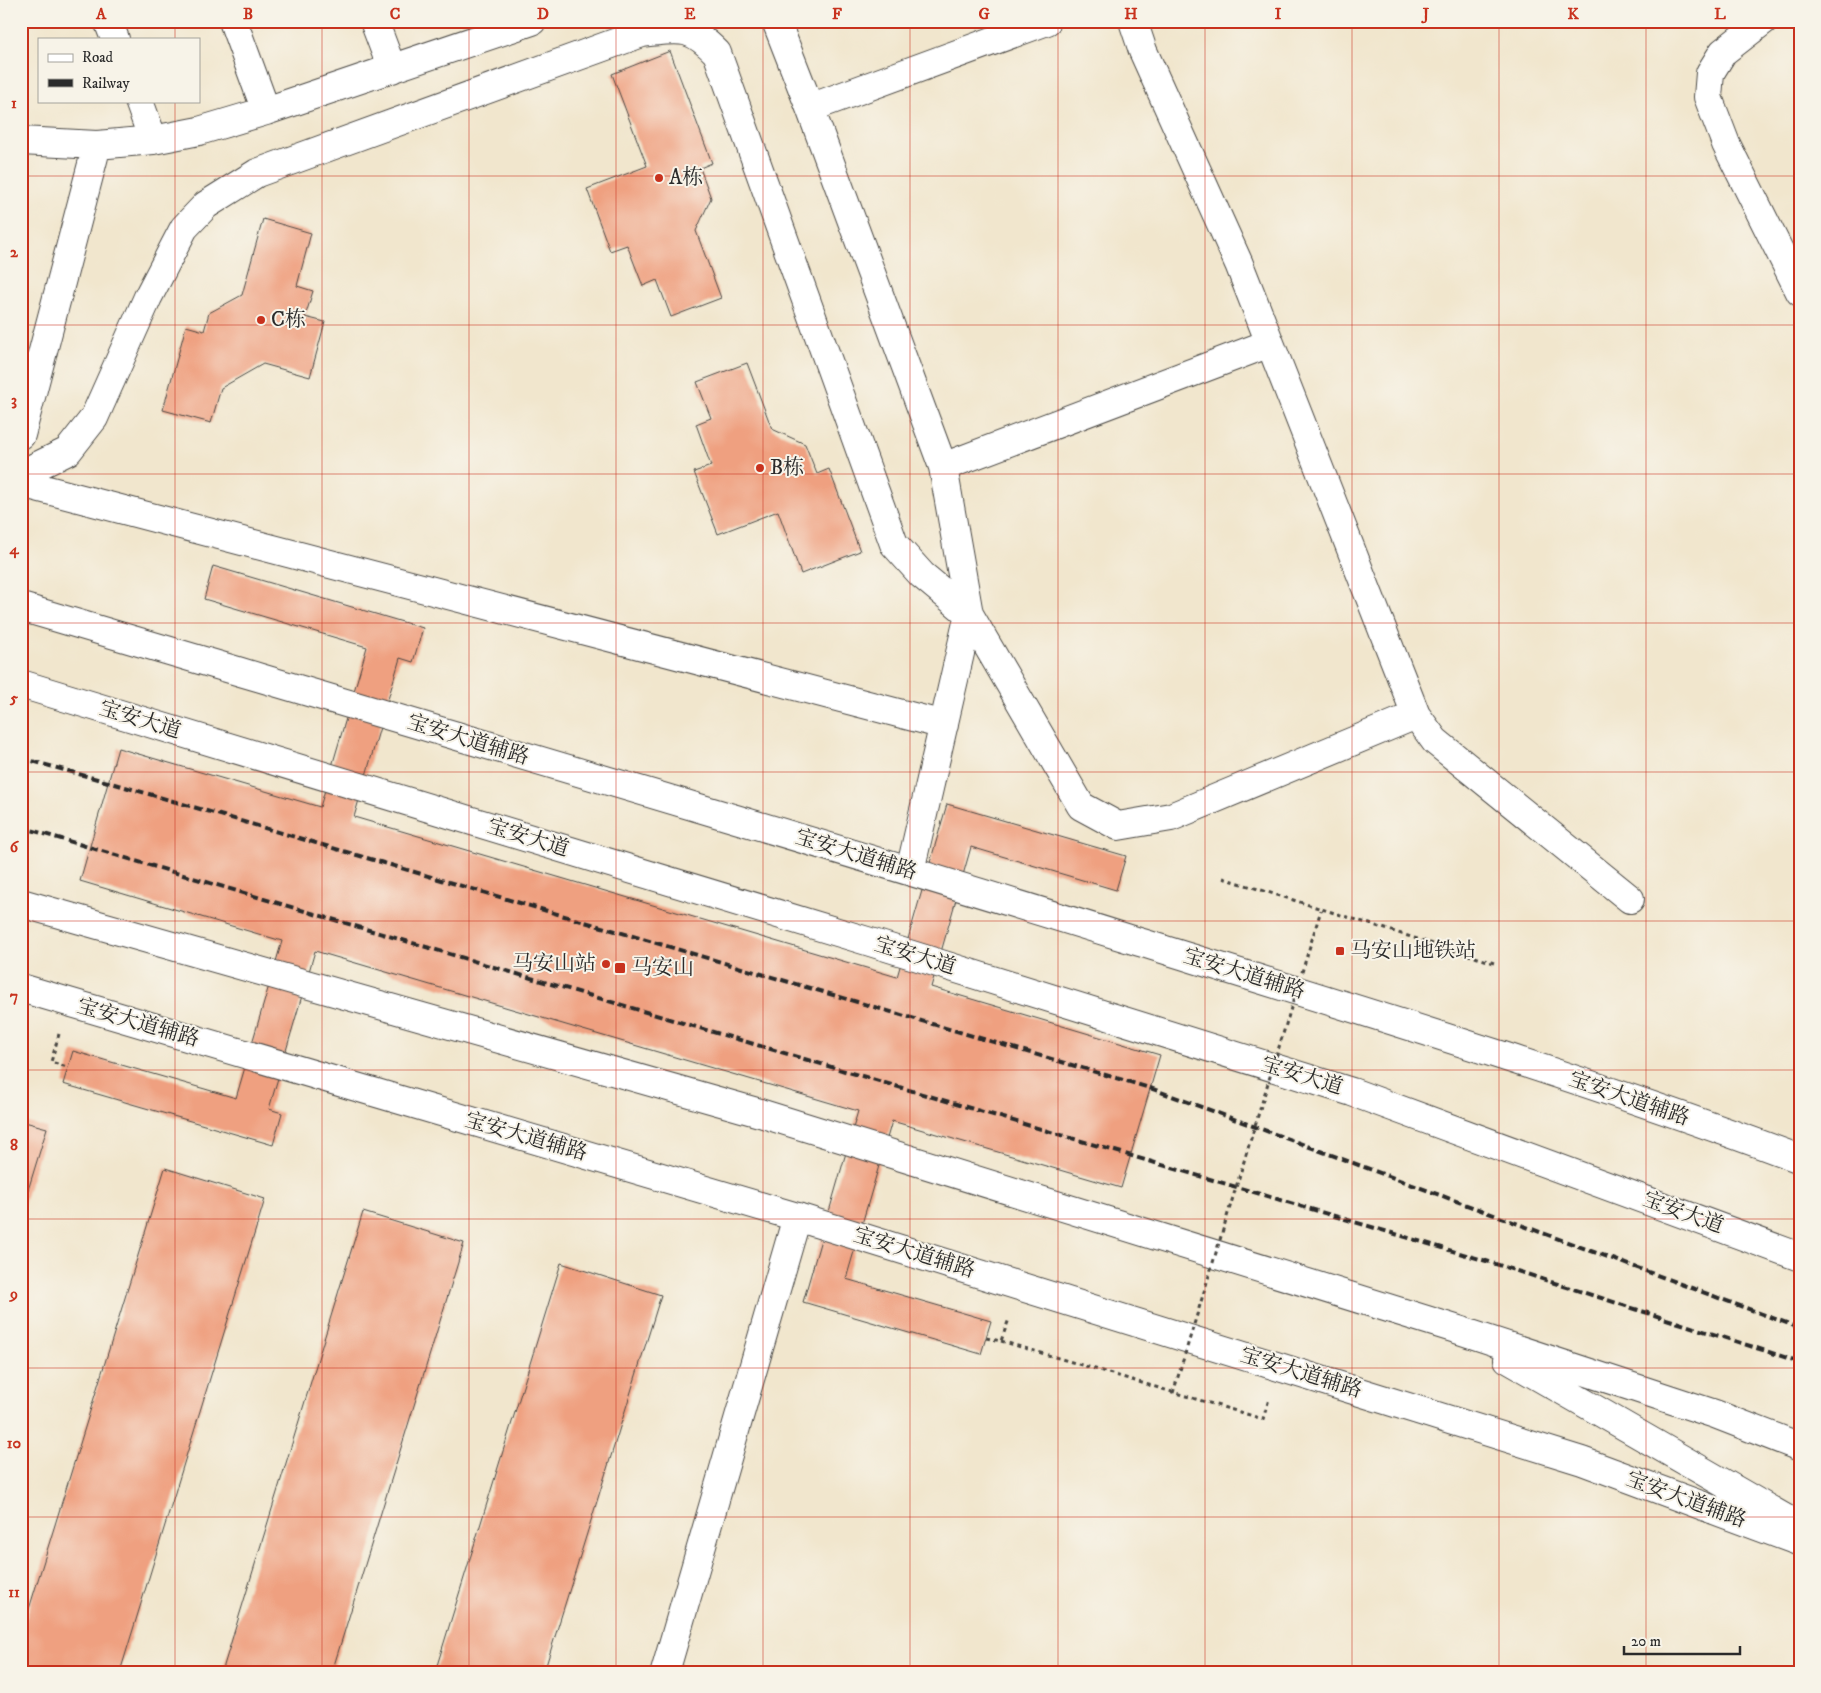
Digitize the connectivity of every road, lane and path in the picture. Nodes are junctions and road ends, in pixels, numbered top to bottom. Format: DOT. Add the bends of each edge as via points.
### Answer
graph roads {
  1 [pos="108,21"];
  2 [pos="233,21"];
  3 [pos="374,21"];
  4 [pos="532,21"];
  5 [pos="776,21"];
  6 [pos="1047,21"];
  7 [pos="1133,21"];
  8 [pos="1763,21"];
  9 [pos="492,28"];
  10 [pos="115,38"];
  11 [pos="392,69"];
  12 [pos="139,102"];
  13 [pos="810,108"];
  14 [pos="266,111"];
  15 [pos="153,140"];
  16 [pos="21,141"];
  17 [pos="97,144"];
  18 [pos="1800,292"];
  19 [pos="1270,343"];
  20 [pos="21,435"];
  21 [pos="943,466"];
  22 [pos="21,474"];
  23 [pos="21,483"];
  24 [pos="21,607"];
  25 [pos="970,614"];
  26 [pos="21,684"];
  27 [pos="1416,715"];
  28 [pos="944,725"];
  29 [pos="910,871"];
  30 [pos="1223,878"];
  31 [pos="1630,899"];
  32 [pos="21,904"];
  33 [pos="1321,910"];
  34 [pos="1494,963"];
  35 [pos="21,988"];
  36 [pos="60,1031"];
  37 [pos="67,1067"];
  38 [pos="1800,1158"];
  39 [pos="797,1217"];
  40 [pos="1800,1257"];
  41 [pos="1011,1312"];
  42 [pos="1459,1330"];
  43 [pos="986,1338"];
  44 [pos="1001,1341"];
  45 [pos="1173,1393"];
  46 [pos="1271,1394"];
  47 [pos="1800,1447"];
  48 [pos="1800,1527"];
  49 [pos="1800,1542"];
  50 [pos="665,1672"];
  1 -- 10 [label="main road"];
  2 -- 14 [label="main road"];
  3 -- 11 [label="main road"];
  4 -- 9 [label="main road"];
  5 -- 13 [label="main road"];
  6 -- 13 [label="main road"];
  7 -- 19 [label="main road" via="1143,51 1239,264"];
  8 -- 18 [label="main road" via="1723,52 1710,73 1708,97 1726,144"];
  9 -- 11 [label="main road"];
  11 -- 14 [label="main road"];
  12 -- 15 [label="main road"];
  13 -- 21 [label="main road"];
  14 -- 15 [label="main road" via="199,131"];
  15 -- 17 [label="main road"];
  16 -- 17 [label="main road"];
  17 -- 20 [label="main road"];
  19 -- 21 [label="main road"];
  19 -- 27 [label="main road"];
  21 -- 25 [label="main road"];
  22 -- 25 [label="main road" via="68,451 94,418 152,288 184,228 206,205 257,173 642,33 682,29 702,37 718,53 894,544 922,575"];
  23 -- 28 [label="main road"];
  24 -- 29 [label="main road, 宝安大道辅路"];
  25 -- 27 [label="main road" via="1081,806 1118,826 1171,817"];
  25 -- 28 [label="main road"];
  26 -- 40 [label="main road, 宝安大道" via="1352,1092"];
  27 -- 31 [label="main road" via="1435,741"];
  28 -- 29 [label="main road"];
  29 -- 38 [label="main road, 宝安大道辅路" via="1432,1032"];
  30 -- 33 [label="path"];
  32 -- 42 [label="main road" via="760,1113"];
  33 -- 34 [label="path"];
  33 -- 45 [label="path, bridge"];
  35 -- 39 [label="main road, 宝安大道辅路"];
  36 -- 37 [label="path" via="51,1062"];
  39 -- 49 [label="main road, 宝安大道辅路" via="1582,1461"];
  39 -- 50 [label="main road"];
  41 -- 44 [label="path"];
  42 -- 47 [label="main road" via="1715,1414"];
  42 -- 48 [label="main road"];
  43 -- 44 [label="path"];
  44 -- 45 [label="path"];
  45 -- 46 [label="path" via="1263,1419"];
}
